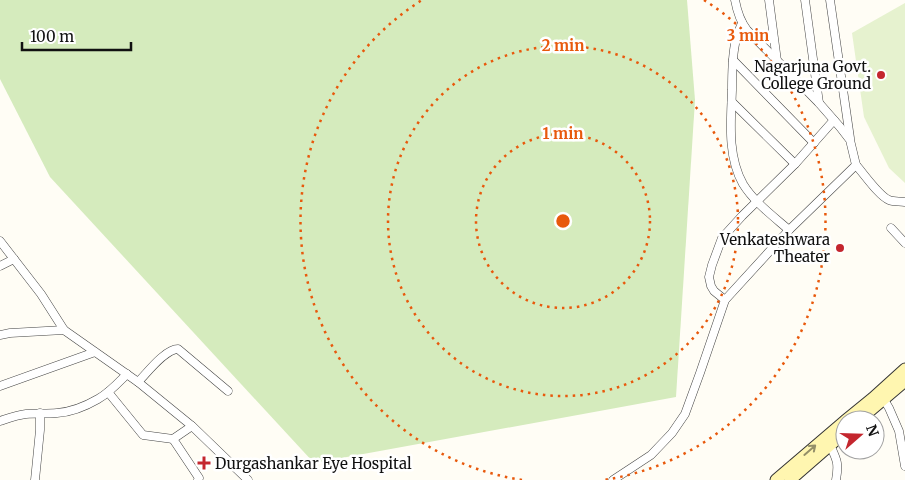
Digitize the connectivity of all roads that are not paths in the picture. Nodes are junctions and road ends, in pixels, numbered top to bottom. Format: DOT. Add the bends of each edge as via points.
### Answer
graph roads {
  1 [pos="735,0"];
  2 [pos="769,0"];
  3 [pos="805,0"];
  4 [pos="830,0"];
  5 [pos="742,23"];
  6 [pos="733,60"];
  7 [pos="777,61"];
  8 [pos="732,102"];
  9 [pos="819,104"];
  10 [pos="834,120"];
  11 [pos="850,140"];
  12 [pos="814,143"];
  13 [pos="795,164"];
  14 [pos="856,165"];
  15 [pos="757,201"];
  16 [pos="905,202"];
  17 [pos="891,228"];
  18 [pos="788,230"];
  19 [pos="0,241"];
  20 [pos="905,243"];
  21 [pos="14,259"];
  22 [pos="0,266"];
  23 [pos="724,300"];
  24 [pos="64,330"];
  25 [pos="0,335"];
  26 [pos="96,352"];
  27 [pos="905,369"];
  28 [pos="127,374"];
  29 [pos="905,381"];
  30 [pos="138,382"];
  31 [pos="0,386"];
  32 [pos="228,391"];
  33 [pos="108,392"];
  34 [pos="883,398"];
  35 [pos="858,410"];
  36 [pos="870,410"];
  37 [pos="40,413"];
  38 [pos="0,421"];
  39 [pos="192,426"];
  40 [pos="835,429"];
  41 [pos="173,439"];
  42 [pos="835,441"];
  43 [pos="830,445"];
  44 [pos="905,461"];
  45 [pos="35,480"];
  46 [pos="198,480"];
  47 [pos="248,480"];
  48 [pos="613,480"];
  49 [pos="776,480"];
  50 [pos="790,480"];
  51 [pos="836,480"];
  1 -- 5 [label="street"];
  2 -- 7 [label="street"];
  3 -- 9 [label="street"];
  4 -- 11 [label="street"];
  5 -- 6 [label="street"];
  5 -- 7 [label="street"];
  6 -- 8 [label="street"];
  6 -- 12 [label="street"];
  7 -- 9 [label="street"];
  8 -- 13 [label="street"];
  8 -- 15 [label="street" via="735,164 743,183"];
  9 -- 10 [label="street"];
  10 -- 11 [label="street"];
  10 -- 12 [label="street"];
  11 -- 14 [label="street"];
  12 -- 13 [label="street"];
  13 -- 15 [label="street"];
  14 -- 16 [label="street" via="887,200"];
  14 -- 18 [label="street"];
  15 -- 18 [label="street"];
  15 -- 23 [label="street" via="722,238 712,265 711,286"];
  17 -- 20 [label="street"];
  18 -- 23 [label="street"];
  19 -- 21 [label="street"];
  21 -- 22 [label="street"];
  21 -- 24 [label="street" via="42,294"];
  23 -- 48 [label="street" via="685,414 655,451"];
  24 -- 25 [label="street"];
  24 -- 26 [label="street"];
  26 -- 28 [label="street"];
  26 -- 31 [label="street"];
  27 -- 35 [label="main road"];
  28 -- 30 [label="street"];
  28 -- 33 [label="street"];
  29 -- 34 [label="main road"];
  30 -- 32 [label="street" via="174,349"];
  30 -- 39 [label="street"];
  33 -- 37 [label="street" via="70,410"];
  33 -- 41 [label="street" via="143,435"];
  34 -- 36 [label="main road"];
  34 -- 44 [label="street" via="899,431"];
  37 -- 38 [label="street"];
  37 -- 45 [label="street"];
  39 -- 41 [label="street"];
  39 -- 47 [label="street"];
  49 -- 40 [label="main road, one-way"];
  41 -- 46 [label="street"];
  42 -- 43 [label="main road"];
  43 -- 50 [label="main road"];
  43 -- 51 [label="street" via="837,460"];
}
